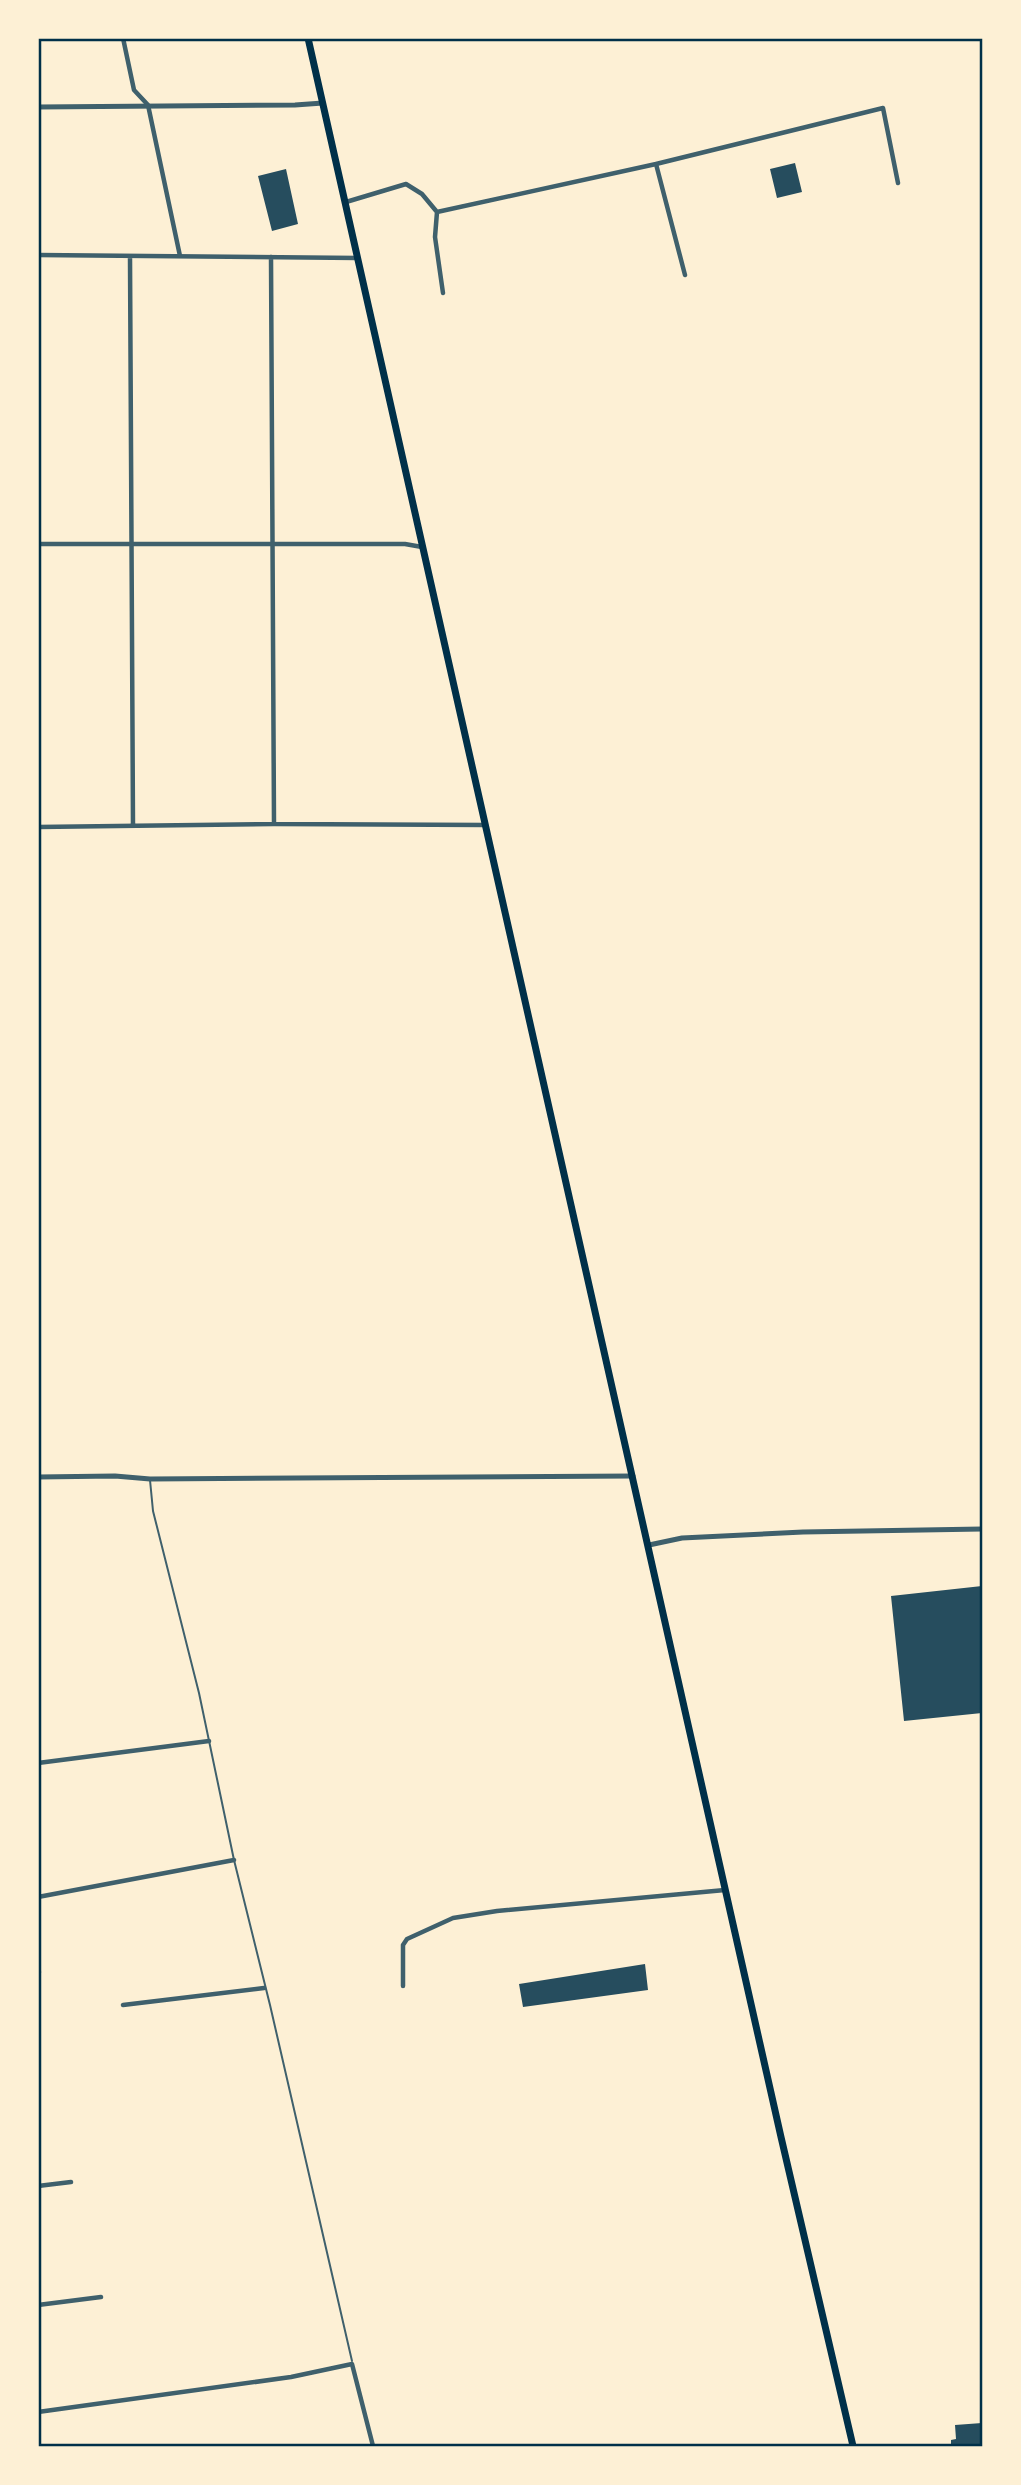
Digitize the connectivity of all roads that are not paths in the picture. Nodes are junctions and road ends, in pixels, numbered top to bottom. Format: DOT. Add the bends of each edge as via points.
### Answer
graph roads {
  1 [pos="123,38"];
  2 [pos="309,38"];
  3 [pos="323,103"];
  4 [pos="148,105"];
  5 [pos="38,107"];
  6 [pos="656,163"];
  7 [pos="898,183"];
  8 [pos="346,202"];
  9 [pos="437,212"];
  10 [pos="38,255"];
  11 [pos="180,256"];
  12 [pos="130,257"];
  13 [pos="271,257"];
  14 [pos="358,258"];
  15 [pos="685,275"];
  16 [pos="443,293"];
  17 [pos="273,543"];
  18 [pos="38,544"];
  19 [pos="131,544"];
  20 [pos="422,547"];
  21 [pos="274,824"];
  22 [pos="133,825"];
  23 [pos="487,825"];
  24 [pos="38,827"];
  25 [pos="633,1476"];
  26 [pos="38,1477"];
  27 [pos="150,1479"];
  28 [pos="982,1530"];
  29 [pos="649,1545"];
  30 [pos="209,1741"];
  31 [pos="38,1763"];
  32 [pos="234,1860"];
  33 [pos="726,1889"];
  34 [pos="38,1898"];
  35 [pos="403,1986"];
  36 [pos="264,1988"];
  37 [pos="123,2005"];
  38 [pos="71,2182"];
  39 [pos="38,2186"];
  40 [pos="101,2297"];
  41 [pos="38,2305"];
  42 [pos="352,2364"];
  43 [pos="38,2412"];
  44 [pos="373,2446"];
  45 [pos="853,2446"];
  1 -- 4 [label="street" via="134,90"];
  2 -- 3 [label="main road"];
  3 -- 4 [label="street"];
  3 -- 8 [label="main road"];
  4 -- 5 [label="street"];
  4 -- 11 [label="street"];
  6 -- 7 [label="street" via="883,108"];
  6 -- 9 [label="street"];
  6 -- 15 [label="street"];
  8 -- 9 [label="street" via="405,184 422,194"];
  8 -- 14 [label="main road"];
  9 -- 16 [label="street" via="435,237"];
  10 -- 12 [label="street"];
  11 -- 12 [label="street"];
  11 -- 13 [label="street"];
  12 -- 19 [label="street"];
  13 -- 14 [label="street"];
  13 -- 17 [label="street"];
  14 -- 20 [label="main road"];
  17 -- 19 [label="street"];
  17 -- 20 [label="street"];
  17 -- 21 [label="street"];
  18 -- 19 [label="street"];
  19 -- 22 [label="street"];
  20 -- 23 [label="main road"];
  21 -- 22 [label="street"];
  21 -- 23 [label="street"];
  22 -- 24 [label="street"];
  23 -- 25 [label="main road"];
  25 -- 27 [label="street"];
  25 -- 29 [label="main road"];
  26 -- 27 [label="street"];
  27 -- 30 [label="lane" via="153,1511"];
  28 -- 29 [label="street" via="695,1537"];
  29 -- 33 [label="main road"];
  30 -- 31 [label="street"];
  30 -- 32 [label="lane"];
  32 -- 34 [label="street"];
  32 -- 36 [label="lane"];
  33 -- 35 [label="street" via="453,1918 412,1935 403,1945"];
  33 -- 45 [label="main road"];
  36 -- 37 [label="street"];
  36 -- 42 [label="lane"];
  38 -- 39 [label="street"];
  40 -- 41 [label="street"];
  42 -- 43 [label="street" via="291,2377"];
  42 -- 44 [label="street"];
}
